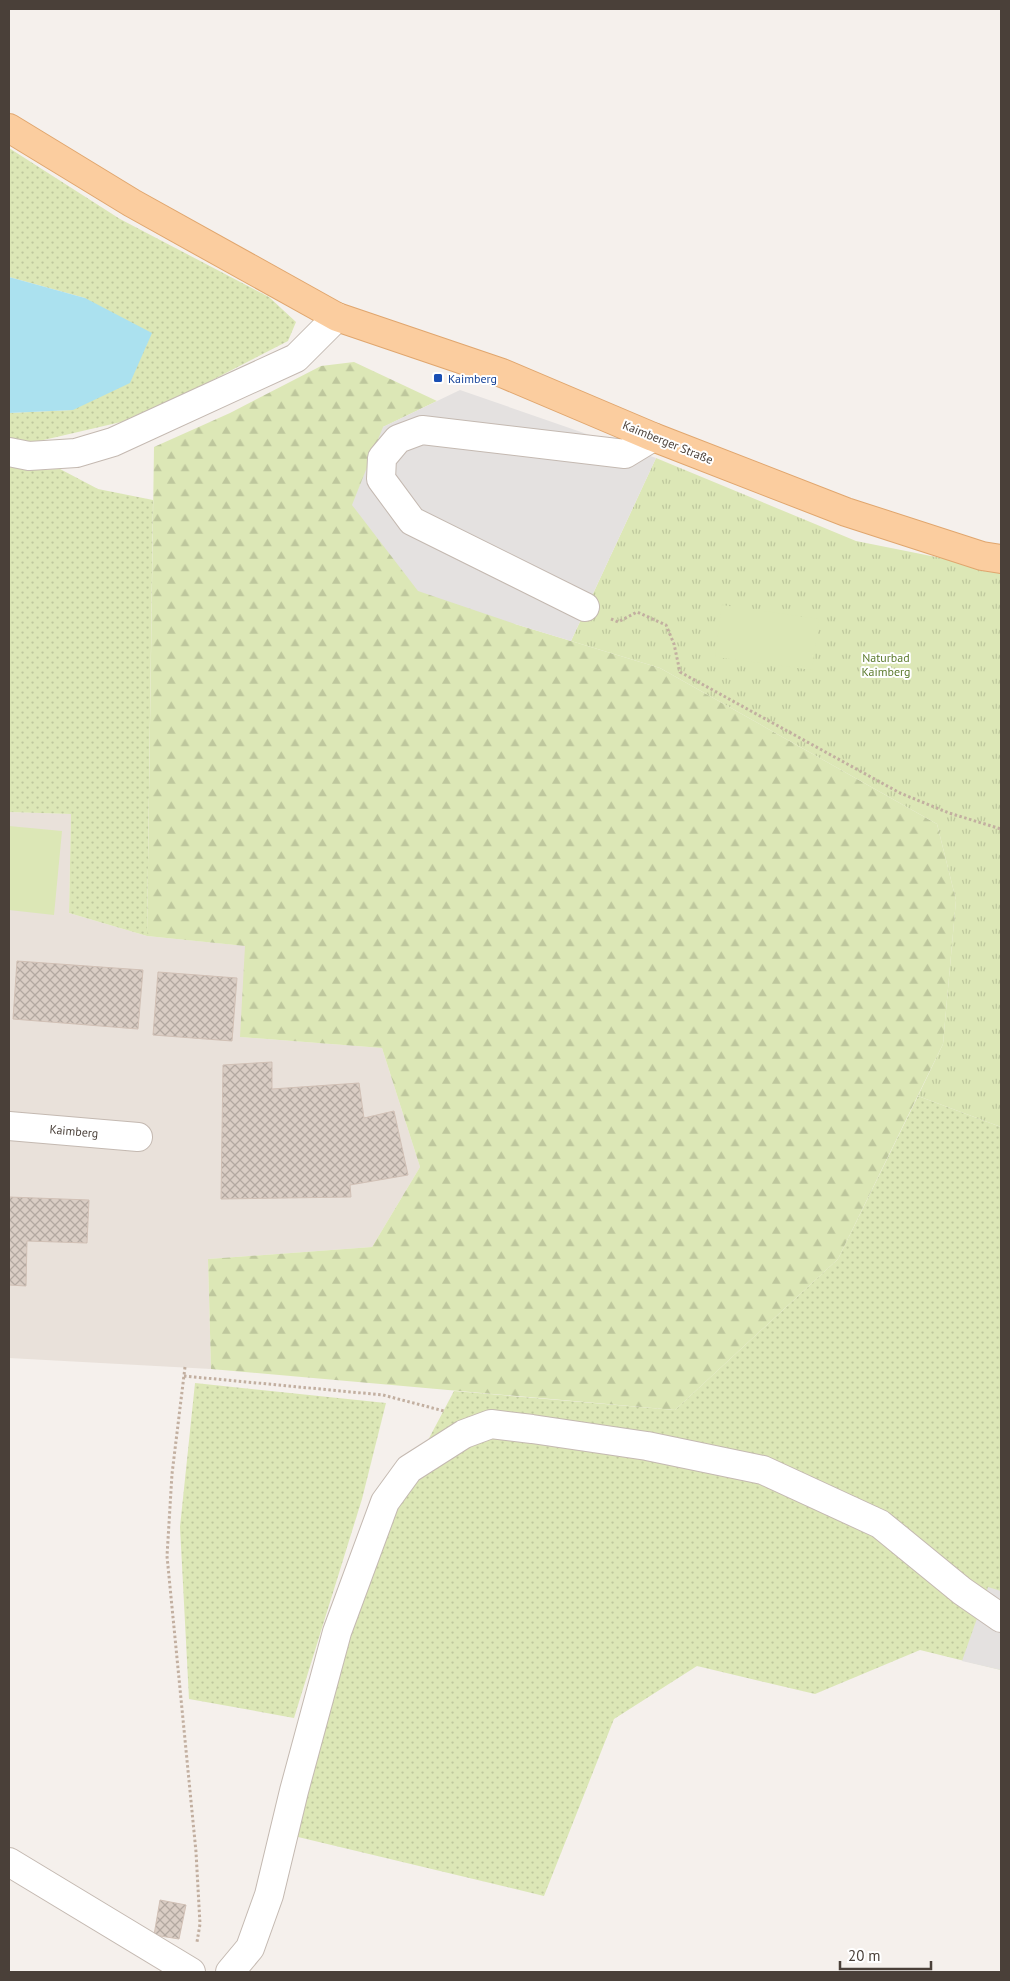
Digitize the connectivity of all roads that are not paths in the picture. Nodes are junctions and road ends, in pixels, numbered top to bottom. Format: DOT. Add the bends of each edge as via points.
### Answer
graph roads {
  1 [pos="9,128"];
  2 [pos="336,318"];
  3 [pos="653,436"];
  4 [pos="9,452"];
  5 [pos="1001,559"];
  6 [pos="585,607"];
  7 [pos="9,1126"];
  8 [pos="138,1137"];
  9 [pos="1001,1618"];
  10 [pos="9,1862"];
  11 [pos="191,1972"];
  12 [pos="230,1972"];
  1 -- 2 [label="main road, Kaimberger Straße" via="132,203"];
  2 -- 3 [label="main road, Kaimberger Straße" via="502,373"];
  2 -- 4 [label="street" via="296,358 112,442 76,453 29,456"];
  3 -- 5 [label="main road, Kaimberger Straße" via="846,512 982,556"];
  3 -- 6 [label="street" via="625,454 422,430 398,439 382,458 380,479 412,521"];
  7 -- 8 [label="street, Kaimberg"];
  9 -- 12 [label="street" via="962,1591 880,1524 763,1470 647,1446 532,1428 491,1424 464,1434 409,1469 385,1502 337,1632 269,1895 250,1948"];
  10 -- 11 [label="street"];
}
